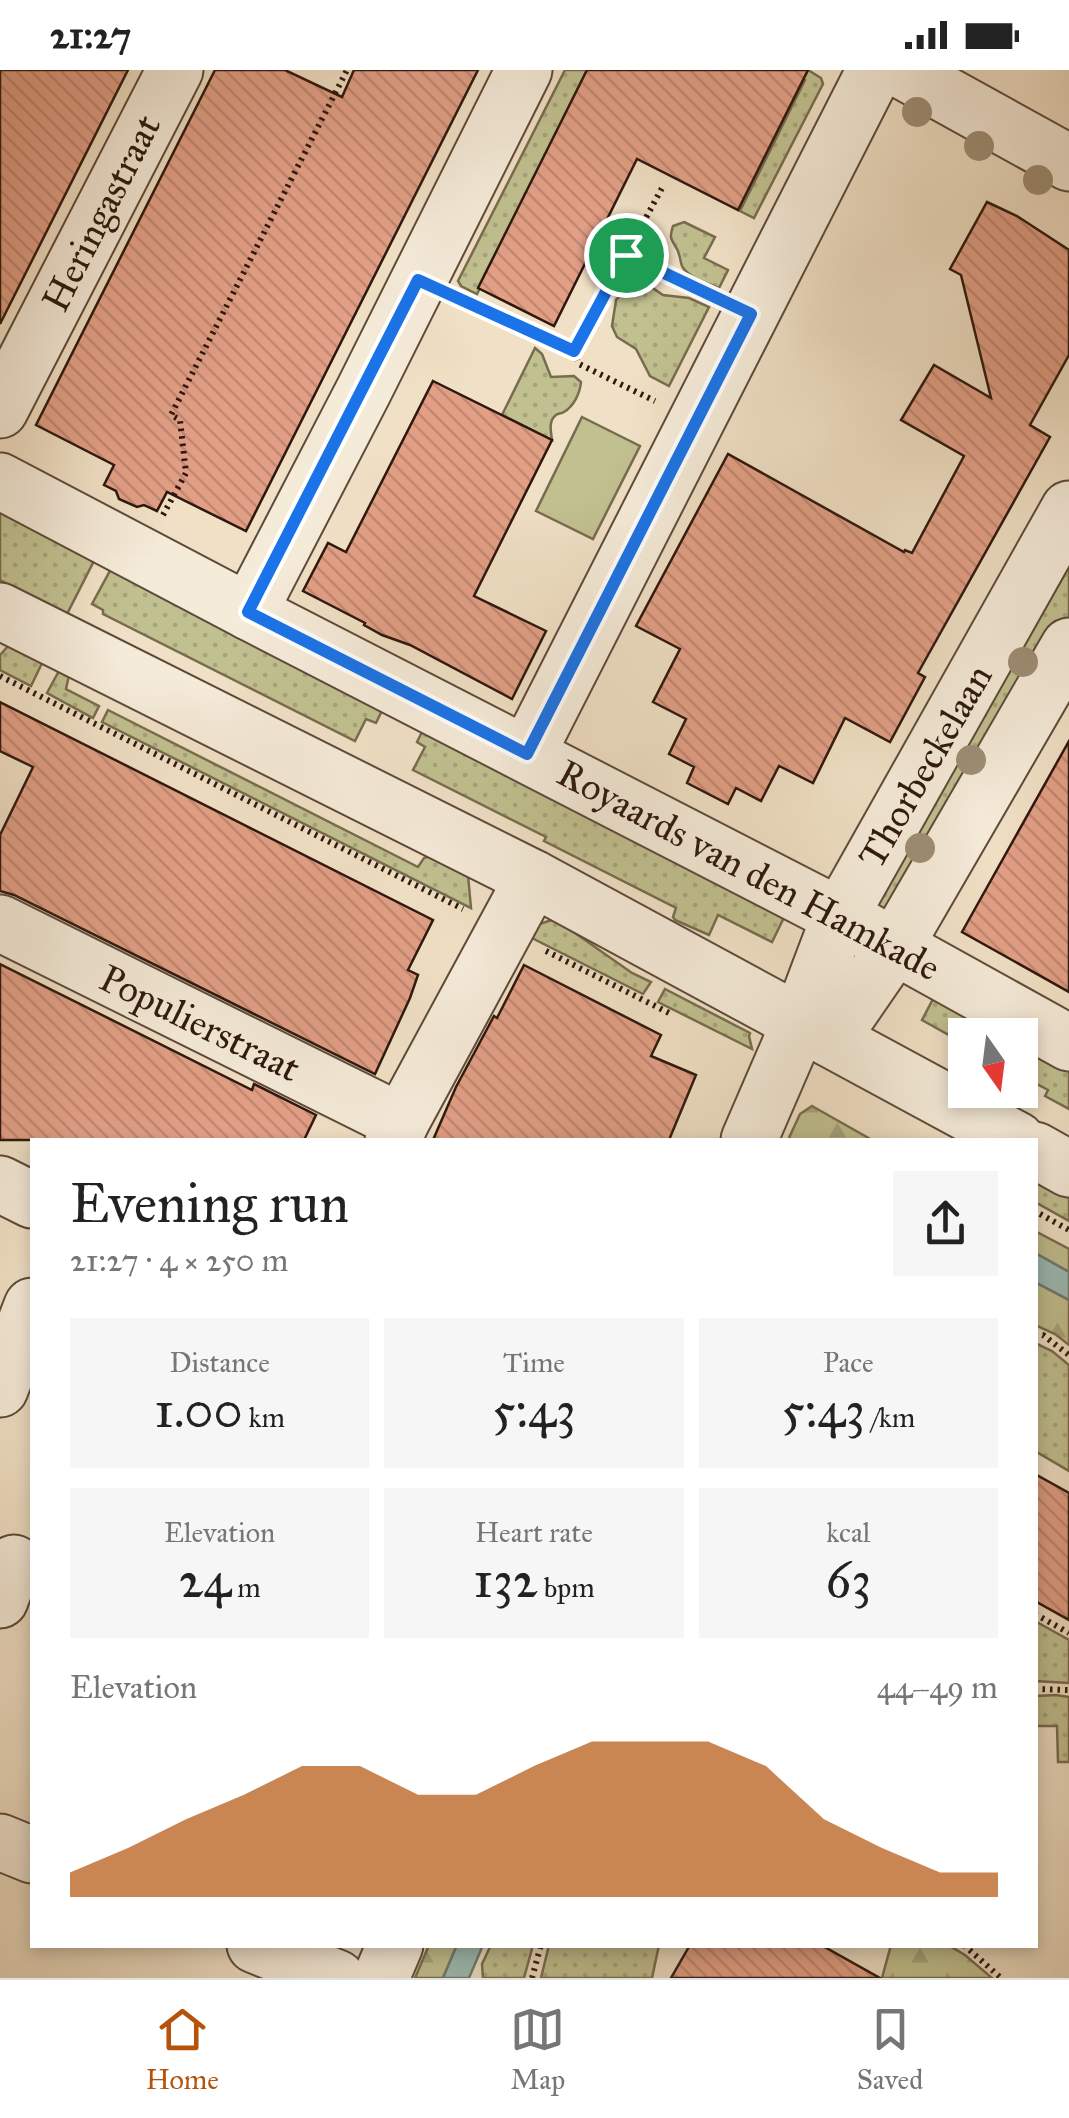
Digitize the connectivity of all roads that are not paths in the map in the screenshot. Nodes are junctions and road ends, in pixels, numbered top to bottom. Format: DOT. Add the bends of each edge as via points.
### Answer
graph roads {
  1 [pos="175,70"];
  2 [pos="524,70"];
  3 [pos="875,70"];
  4 [pos="900,70"];
  5 [pos="1069,163"];
  6 [pos="0,410"];
  7 [pos="0,481"];
  8 [pos="1069,508"];
  9 [pos="1047,603"];
  10 [pos="0,611"];
  11 [pos="248,612"];
  12 [pos="1069,646"];
  13 [pos="527,754"];
  14 [pos="534,878"];
  15 [pos="840,916"];
  16 [pos="0,923"];
  17 [pos="895,946"];
  18 [pos="816,1031"];
  19 [pos="1069,1043"];
  20 [pos="397,1131"];
  21 [pos="751,1138"];
  22 [pos="1012,1138"];
  23 [pos="1038,1152"];
  24 [pos="1069,1168"];
  25 [pos="0,1184"];
  26 [pos="30,1199"];
  27 [pos="30,1311"];
  28 [pos="0,1389"];
  29 [pos="0,1842"];
  30 [pos="30,1855"];
  31 [pos="262,1948"];
  32 [pos="394,1948"];
  33 [pos="337,1978"];
  34 [pos="381,1978"];
  1 -- 6 [label="street, Heringastraat"];
  2 -- 11 [label="street"];
  3 -- 13 [label="street"];
  4 -- 5 [label="street"];
  7 -- 11 [label="street, Royaards van den Hamkade"];
  8 -- 9 [label="street, Thorbeckelaan"];
  9 -- 15 [label="street, Thorbeckelaan"];
  10 -- 14 [label="street"];
  11 -- 13 [label="street, Royaards van den Hamkade"];
  12 -- 17 [label="street, Thorbeckelaan"];
  13 -- 15 [label="street, Royaards van den Hamkade"];
  14 -- 18 [label="street"];
  14 -- 20 [label="street"];
  15 -- 17 [label="street, Royaards van den Hamkade"];
  15 -- 18 [label="street, Thorbeckelaan"];
  16 -- 20 [label="street, Populierstraat"];
  17 -- 18 [label="street, Thorbeckelaan"];
  17 -- 19 [label="street, Royaards van den Hamkade"];
  18 -- 21 [label="street, Thorbeckelaan"];
  18 -- 22 [label="street"];
  23 -- 24 [label="street"];
  25 -- 26 [label="street"];
  27 -- 28 [label="street"];
  29 -- 30 [label="street"];
  31 -- 33 [label="street"];
  32 -- 34 [label="street"];
}
